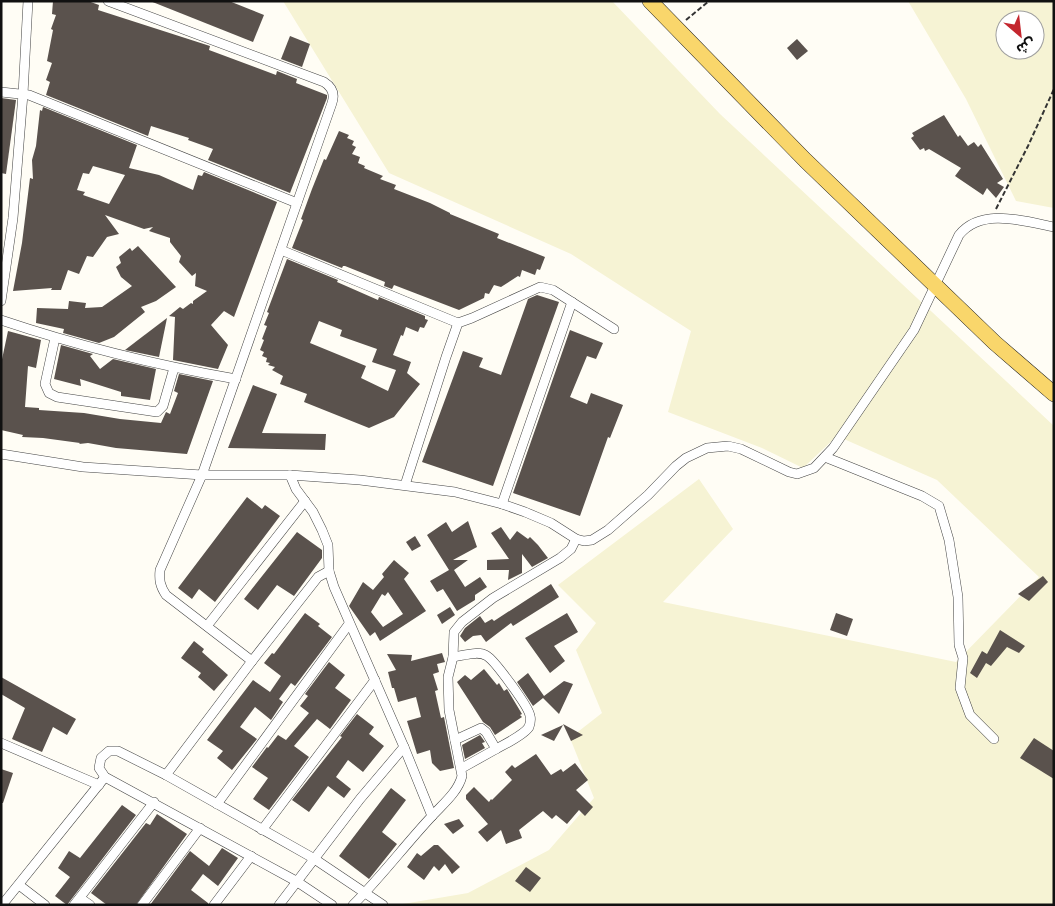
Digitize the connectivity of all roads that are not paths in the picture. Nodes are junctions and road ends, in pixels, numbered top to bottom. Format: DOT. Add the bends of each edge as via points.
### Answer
graph roads {
  1 [pos="28,1"];
  2 [pos="108,1"];
  3 [pos="650,1"];
  4 [pos="1,92"];
  5 [pos="23,94"];
  6 [pos="297,203"];
  7 [pos="1054,227"];
  8 [pos="281,250"];
  9 [pos="935,287"];
  10 [pos="1,301"];
  11 [pos="572,302"];
  12 [pos="1,320"];
  13 [pos="458,323"];
  14 [pos="614,328"];
  15 [pos="55,338"];
  16 [pos="174,368"];
  17 [pos="236,379"];
  18 [pos="1054,394"];
  19 [pos="1,454"];
  20 [pos="825,457"];
  21 [pos="202,475"];
  22 [pos="290,475"];
  23 [pos="405,485"];
  24 [pos="305,501"];
  25 [pos="502,504"];
  26 [pos="576,539"];
  27 [pos="329,571"];
  28 [pos="349,624"];
  29 [pos="208,626"];
  30 [pos="453,657"];
  31 [pos="252,661"];
  32 [pos="375,680"];
  33 [pos="994,739"];
  34 [pos="455,740"];
  35 [pos="1,743"];
  36 [pos="404,747"];
  37 [pos="496,749"];
  38 [pos="462,768"];
  39 [pos="166,775"];
  40 [pos="106,777"];
  41 [pos="99,785"];
  42 [pos="154,802"];
  43 [pos="217,804"];
  44 [pos="432,816"];
  45 [pos="200,828"];
  46 [pos="262,830"];
  47 [pos="251,856"];
  48 [pos="314,858"];
  49 [pos="296,881"];
  50 [pos="19,885"];
  51 [pos="365,893"];
  52 [pos="77,901"];
  53 [pos="2,905"];
  54 [pos="45,905"];
  55 [pos="90,905"];
  56 [pos="142,905"];
  57 [pos="214,905"];
  58 [pos="279,905"];
  59 [pos="332,905"];
  60 [pos="353,905"];
  61 [pos="383,905"];
  1 -- 5 [label="street"];
  2 -- 6 [label="street" via="328,85 333,93 332,103"];
  3 -- 9 [label="main road"];
  4 -- 5 [label="street"];
  5 -- 6 [label="street"];
  5 -- 10 [label="street" via="13,218"];
  6 -- 8 [label="street"];
  7 -- 9 [label="street" via="992,218 973,222 959,235"];
  8 -- 13 [label="street"];
  8 -- 17 [label="street"];
  9 -- 18 [label="main road"];
  9 -- 20 [label="street" via="914,330"];
  11 -- 13 [label="street" via="553,290 540,287"];
  11 -- 14 [label="street"];
  11 -- 25 [label="street"];
  12 -- 15 [label="street"];
  13 -- 23 [label="street"];
  15 -- 16 [label="street"];
  15 -- 16 [label="street" via="45,384 49,393 57,397 157,412 164,406"];
  16 -- 17 [label="street"];
  17 -- 21 [label="street"];
  19 -- 21 [label="street" via="82,467"];
  20 -- 26 [label="street" via="814,468 797,474 740,449 728,446 707,448 676,466 600,536 584,541"];
  20 -- 33 [label="street" via="939,506 949,540 958,597 959,645 963,658 960,688 970,715"];
  21 -- 22 [label="street"];
  21 -- 29 [label="street" via="160,570 159,579 166,595"];
  22 -- 23 [label="street"];
  22 -- 24 [label="street"];
  23 -- 25 [label="street" via="455,492"];
  24 -- 27 [label="street" via="328,545"];
  24 -- 29 [label="street"];
  25 -- 26 [label="street" via="551,524"];
  26 -- 30 [label="street" via="571,549 560,558 493,598 462,622 454,632"];
  27 -- 28 [label="street"];
  27 -- 31 [label="street" via="318,577"];
  28 -- 32 [label="street"];
  28 -- 43 [label="street"];
  29 -- 31 [label="street"];
  30 -- 34 [label="street" via="448,692"];
  30 -- 37 [label="street" via="487,656 527,708 529,727"];
  31 -- 39 [label="street"];
  32 -- 36 [label="street"];
  32 -- 46 [label="street"];
  34 -- 37 [label="street" via="481,728"];
  34 -- 38 [label="street"];
  35 -- 41 [label="street"];
  36 -- 44 [label="street"];
  36 -- 48 [label="street"];
  37 -- 38 [label="street"];
  38 -- 44 [label="street" via="461,783"];
  39 -- 40 [label="street" via="114,750 105,754 100,762 99,768"];
  39 -- 43 [label="street"];
  40 -- 41 [label="street"];
  40 -- 42 [label="street"];
  41 -- 50 [label="street"];
  42 -- 45 [label="street"];
  42 -- 52 [label="street"];
  43 -- 46 [label="street"];
  44 -- 51 [label="street"];
  45 -- 47 [label="street"];
  45 -- 56 [label="street"];
  46 -- 48 [label="street"];
  47 -- 49 [label="street"];
  47 -- 57 [label="street"];
  48 -- 49 [label="street"];
  48 -- 51 [label="street"];
  49 -- 58 [label="street"];
  49 -- 59 [label="street"];
  50 -- 53 [label="street"];
  50 -- 54 [label="street"];
  51 -- 60 [label="street"];
  51 -- 61 [label="street"];
  52 -- 55 [label="street"];
}
